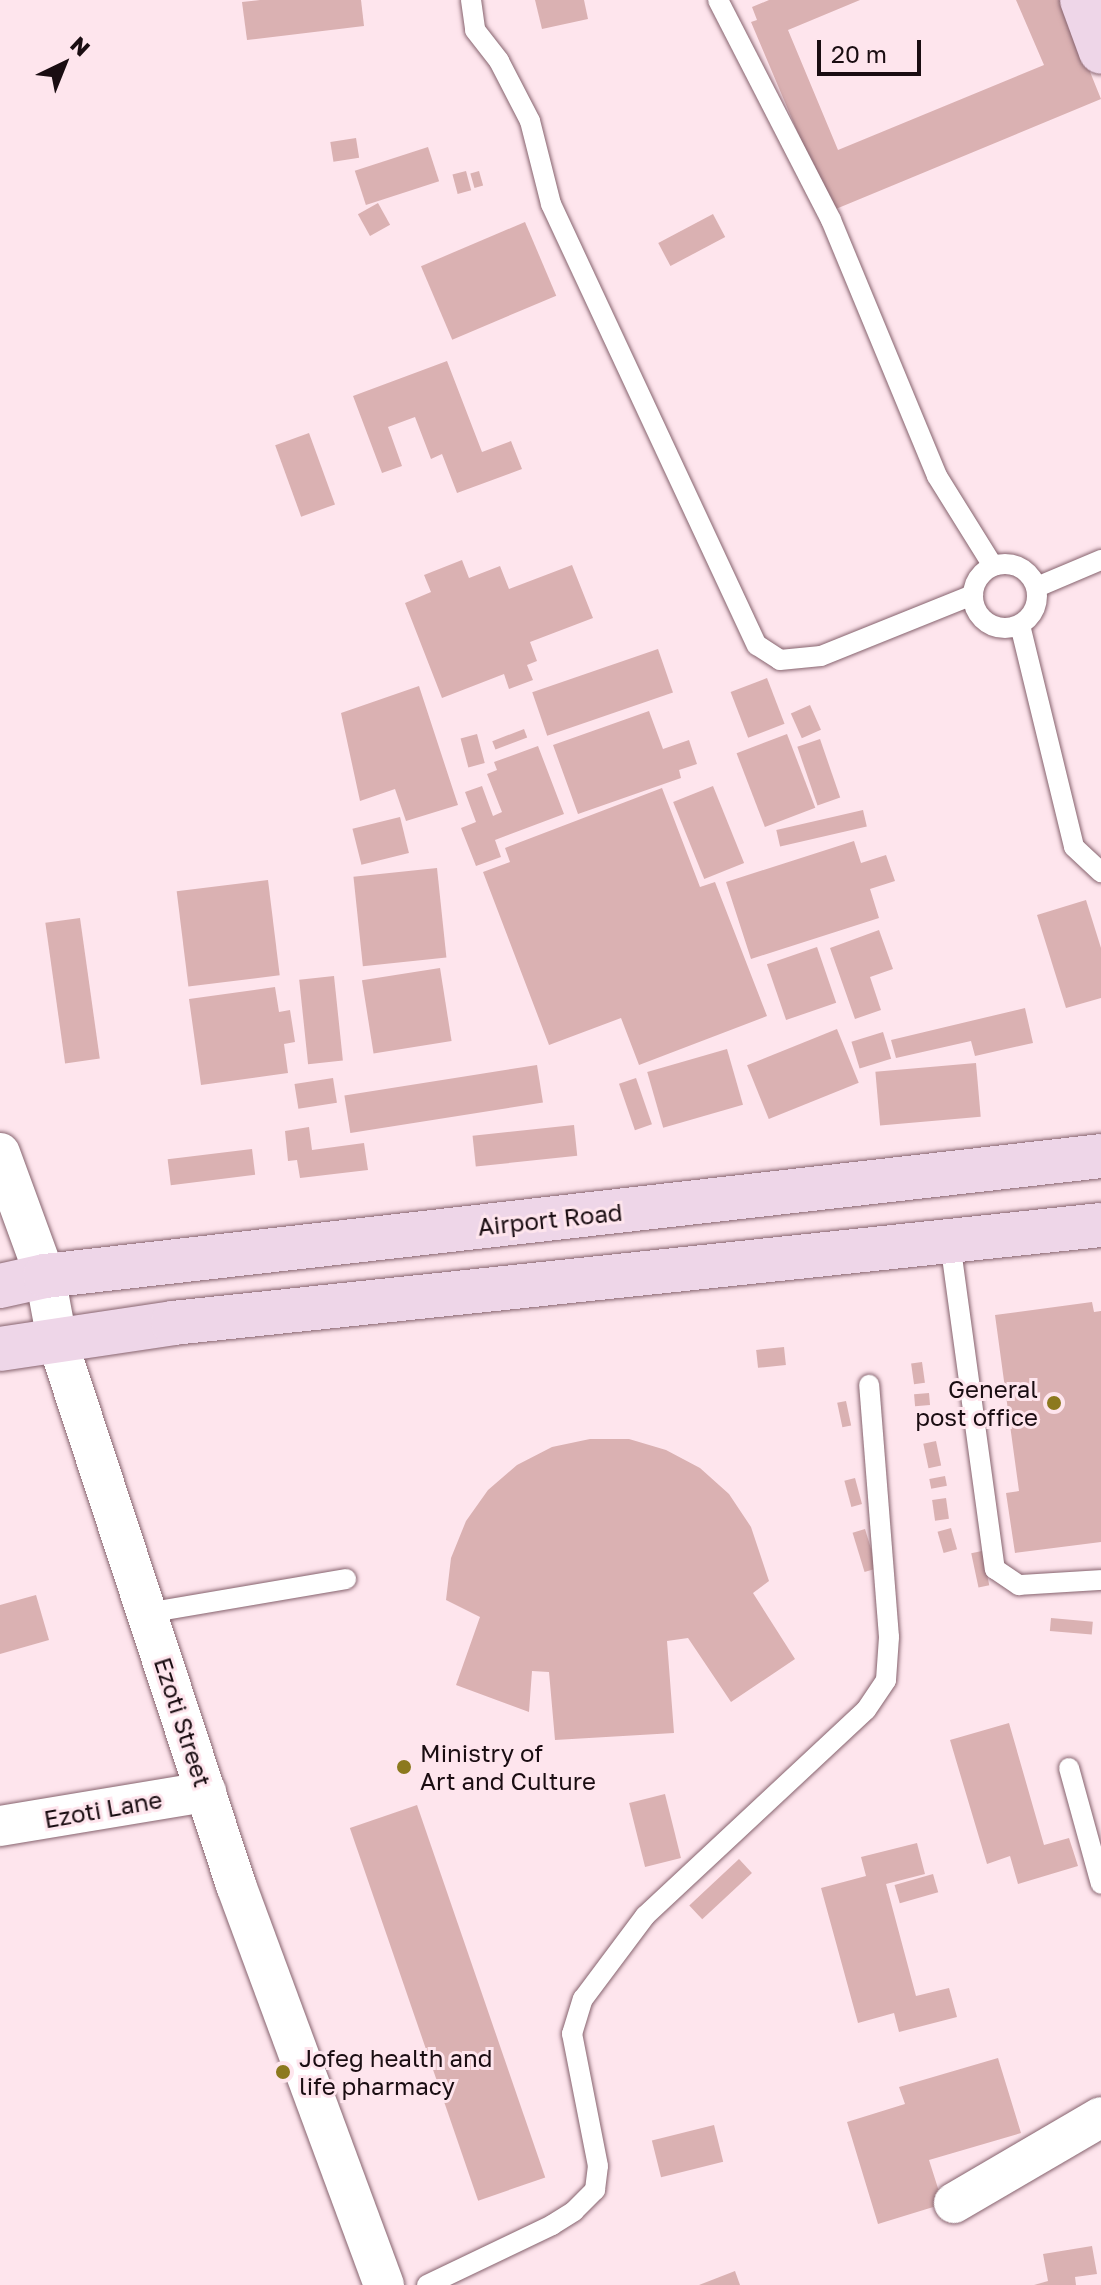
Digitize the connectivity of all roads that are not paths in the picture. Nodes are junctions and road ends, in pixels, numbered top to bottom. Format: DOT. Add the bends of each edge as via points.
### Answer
graph roads {
  1 [pos="471,0"];
  2 [pos="718,0"];
  3 [pos="1082,0"];
  4 [pos="1101,52"];
  5 [pos="1101,560"];
  6 [pos="993,566"];
  7 [pos="1037,587"];
  8 [pos="973,595"];
  9 [pos="1020,625"];
  10 [pos="1101,872"];
  11 [pos="0,1153"];
  12 [pos="1101,1156"];
  13 [pos="1101,1225"];
  14 [pos="950,1242"];
  15 [pos="45,1276"];
  16 [pos="0,1286"];
  17 [pos="57,1340"];
  18 [pos="0,1349"];
  19 [pos="869,1385"];
  20 [pos="346,1579"];
  21 [pos="1101,1580"];
  22 [pos="147,1613"];
  23 [pos="1069,1768"];
  24 [pos="206,1792"];
  25 [pos="0,1826"];
  26 [pos="1101,1884"];
  27 [pos="1101,2117"];
  28 [pos="954,2203"];
  29 [pos="384,2285"];
  30 [pos="427,2285"];
  1 -- 8 [label="lane" via="475,30 499,61 530,121 551,204 757,645 780,660 821,656"];
  2 -- 6 [label="lane" via="831,220 937,476"];
  3 -- 4 [label="main road"];
  5 -- 7 [label="lane"];
  6 -- 7 [label="lane" via="1011,564 1027,572"];
  6 -- 8 [label="lane" via="979,576"];
  7 -- 9 [label="lane" via="1035,609"];
  8 -- 9 [label="lane" via="977,611 988,623 1003,628"];
  9 -- 10 [label="lane" via="1074,847"];
  11 -- 15 [label="street, Ezoti Street"];
  12 -- 15 [label="main road, Airport Road"];
  13 -- 14 [label="main road"];
  14 -- 17 [label="main road" via="173,1323"];
  14 -- 21 [label="lane" via="995,1569 1019,1585"];
  15 -- 16 [label="main road, Airport Road"];
  15 -- 17 [label="street, Ezoti Street"];
  17 -- 18 [label="main road"];
  17 -- 22 [label="street, Ezoti Street"];
  19 -- 30 [label="lane" via="889,1637 886,1680 866,1710 645,1916 583,1999 572,2034 598,2166 595,2190 552,2225"];
  20 -- 22 [label="lane"];
  22 -- 24 [label="street, Ezoti Street"];
  23 -- 26 [label="lane"];
  24 -- 25 [label="street, Ezoti Lane"];
  24 -- 29 [label="street, Ezoti Street"];
  27 -- 28 [label="street"];
}
